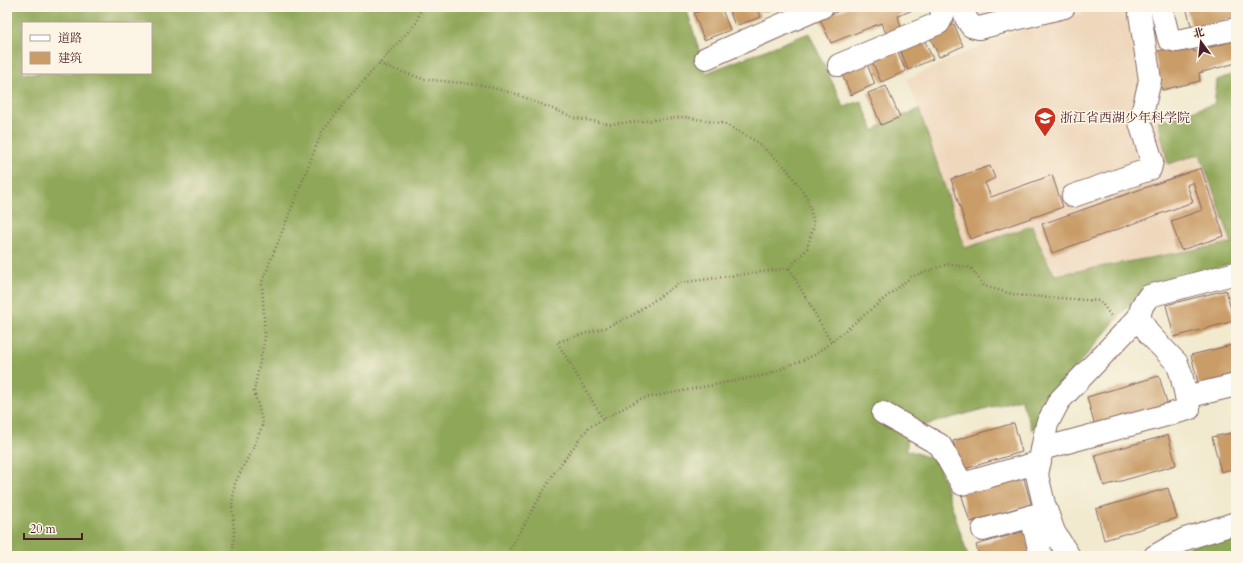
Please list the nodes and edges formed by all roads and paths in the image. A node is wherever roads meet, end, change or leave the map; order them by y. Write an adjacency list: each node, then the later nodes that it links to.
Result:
1 (421, 7): 10 (path)
2 (822, 7): 9 (street)
3 (940, 7): 11 (street)
4 (963, 7): 5 (street)
5 (1064, 7)
6 (1139, 7): 12 (street)
7 (1161, 7): 8 (street)
8 (1236, 29)
9 (706, 58)
10 (379, 64): 13 (path); 26 (path)
11 (839, 65)
12 (1073, 196)
13 (789, 268): 17 (path); 21 (path)
14 (1236, 273): 15 (street)
15 (1139, 317): 16 (street); 19 (street)
16 (1123, 334): 17 (path); 22 (street)
17 (831, 342): 21 (path)
18 (1236, 385): 19 (street)
19 (1186, 397): 22 (street)
20 (883, 413): 22 (street)
21 (603, 419): 27 (path)
22 (1041, 456): 23 (street)
23 (1038, 514): 25 (street); 28 (street); 29 (street)
24 (1236, 523): 30 (street)
25 (983, 530)
26 (232, 556)
27 (506, 556)
28 (1041, 556)
29 (1069, 556)
30 (1156, 556)

